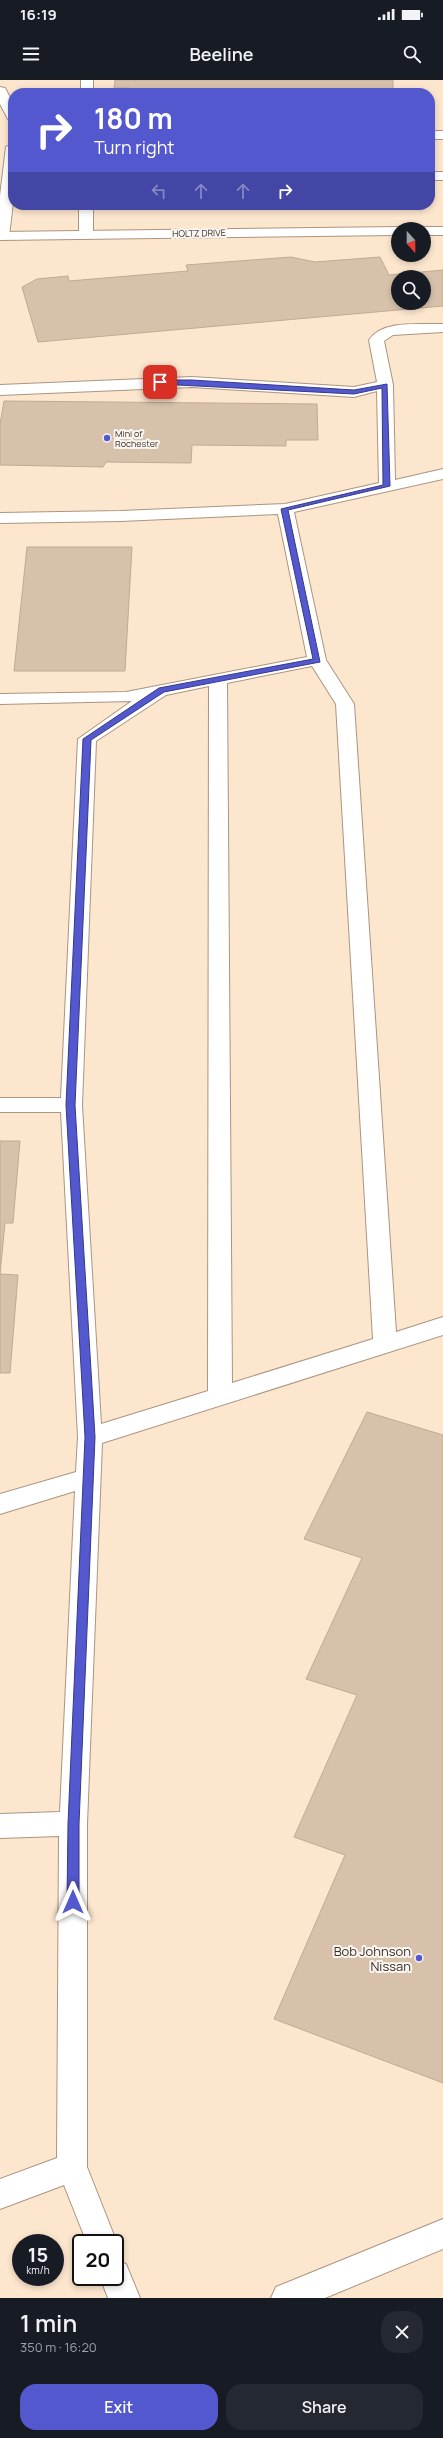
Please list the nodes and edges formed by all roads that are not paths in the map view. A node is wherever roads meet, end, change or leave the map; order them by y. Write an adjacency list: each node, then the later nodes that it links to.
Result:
1 (0, 91): 2 (street)
2 (8, 108)
3 (8, 184): 9 (street)
4 (86, 210): 8 (street)
5 (391, 231): 8 (street, HOLTZ DRIVE)
6 (431, 231): 7 (street)
7 (443, 231)
8 (86, 235): 9 (street, HOLTZ DRIVE)
9 (1, 236)
10 (443, 328): 11 (street)
11 (385, 385): 12 (street); 14 (street)
12 (0, 390)
13 (443, 474): 14 (street)
14 (387, 486): 15 (street)
15 (284, 509): 16 (street); 17 (street)
16 (0, 518)
17 (317, 660): 18 (street); 24 (street)
18 (218, 679): 19 (street); 25 (street)
19 (161, 690): 20 (street); 22 (street)
20 (0, 699)
21 (0, 1105): 22 (street)
22 (71, 1105): 26 (street)
23 (443, 1326): 24 (street)
24 (385, 1344): 25 (street)
25 (220, 1397): 26 (street)
26 (90, 1437): 27 (street)
27 (88, 1478): 28 (street); 29 (street)
28 (0, 1504)
29 (73, 1824): 30 (street); 31 (street)
30 (0, 1826)
31 (72, 2167): 32 (street); 33 (street)
32 (0, 2194)
33 (98, 2234)
34 (443, 2234): 37 (street)
35 (119, 2286): 36 (street)
36 (124, 2298)
37 (287, 2298)

